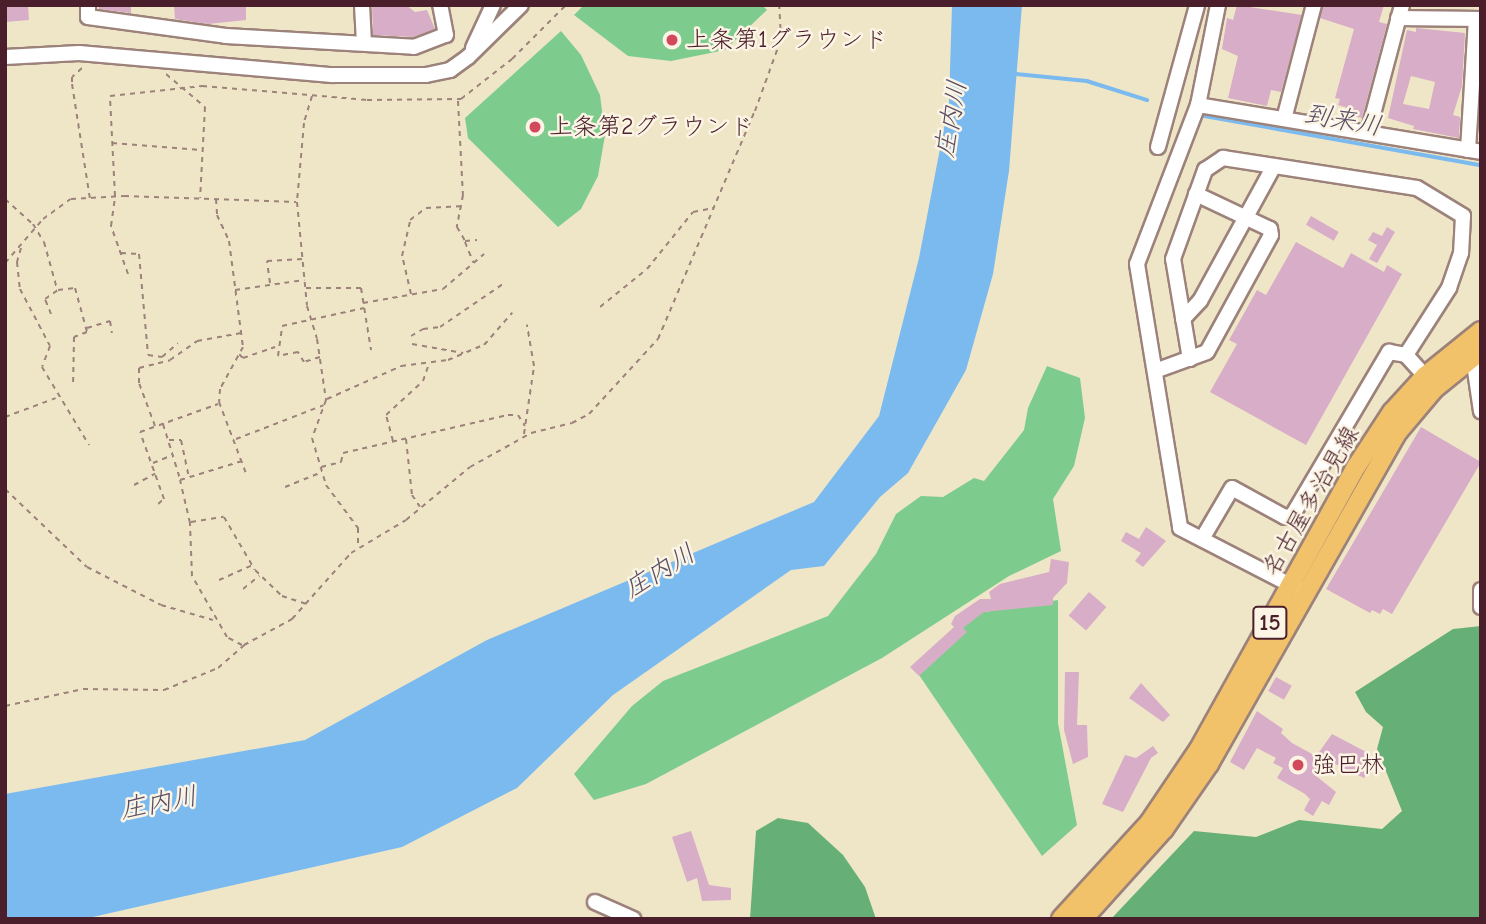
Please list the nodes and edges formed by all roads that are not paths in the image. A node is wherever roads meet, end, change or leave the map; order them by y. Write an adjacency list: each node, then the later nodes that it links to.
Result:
1 (88, 5): 11 (street)
2 (362, 5): 11 (street)
3 (440, 5): 11 (street)
4 (494, 5): 13 (street)
5 (521, 5): 13 (street)
6 (1197, 5): 17 (street)
7 (1218, 5): 14 (street)
8 (1314, 5): 15 (street)
9 (1400, 12): 10 (street); 16 (street)
10 (1479, 19): 18 (street)
11 (364, 42)
12 (5, 57): 13 (street)
13 (468, 57)
14 (1198, 105): 15 (street); 27 (street)
15 (1284, 119): 16 (street)
16 (1368, 133): 18 (street)
17 (1158, 147)
18 (1474, 151)
19 (1274, 166): 20 (street); 21 (street); 25 (street)
20 (1196, 194): 21 (street); 22 (street)
21 (1246, 218): 22 (street); 26 (street)
22 (1183, 319): 26 (street)
23 (1481, 331): 28 (main road, 名古屋多治見線 / 15)
24 (1477, 354): 29 (street); 31 (main road, 名古屋多治見線 / 15)
25 (1406, 355): 28 (street); 30 (street)
26 (1190, 359): 27 (street)
27 (1155, 371): 30 (street)
28 (1424, 376): 31 (main road, 名古屋多治見線 / 15)
29 (1481, 411)
30 (1202, 539): 31 (street)
31 (1298, 589): 36 (main road, 名古屋多治見線 / 15); 37 (main road, 名古屋多治見線 / 15)
32 (1481, 590): 33 (street)
33 (1481, 607)
34 (595, 902): 35 (street)
35 (633, 919)
36 (1061, 919)
37 (1083, 919)

